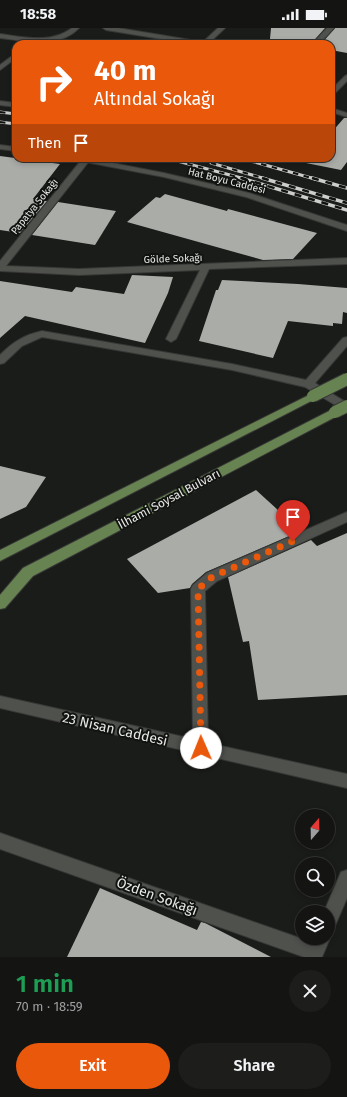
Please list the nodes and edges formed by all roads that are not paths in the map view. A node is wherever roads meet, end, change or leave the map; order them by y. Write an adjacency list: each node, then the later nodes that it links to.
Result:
1 (76, 28): 7 (street)
2 (106, 28): 8 (street)
3 (222, 28): 9 (street)
4 (331, 28): 10 (street)
5 (0, 36): 6 (street)
6 (23, 40)
7 (49, 40)
8 (180, 40)
9 (208, 40)
10 (319, 40)
11 (12, 58): 12 (street)
12 (0, 68)
13 (347, 77): 14 (street)
14 (335, 90)
15 (0, 103): 16 (street)
16 (12, 104)
17 (335, 111): 18 (street)
18 (347, 115)
19 (0, 147): 20 (street)
20 (12, 148)
21 (84, 162): 25 (street, Papatya Sokağı)
22 (96, 162): 23 (street, Hat Boyu Caddesi)
23 (347, 228)
24 (347, 260): 26 (street, Gölde Sokağı)
25 (0, 267): 26 (street, Gölde Sokağı)
26 (206, 267): 27 (street)
27 (171, 339)
28 (347, 340): 31 (street)
29 (0, 361): 31 (street)
30 (347, 379): 34 (main road, bridge)
31 (308, 384): 32 (street)
32 (347, 407): 35 (main road, İlhami Soysal Bulvarı, bridge)
33 (347, 517): 37 (street)
34 (0, 556)
35 (0, 604)
36 (0, 702): 37 (street, 23 Nisan Caddesi)
37 (201, 748): 38 (street, 23 Nisan Caddesi)
38 (347, 781)
39 (0, 840): 42 (street, Özden Sokağı)
40 (347, 878): 41 (street)
41 (335, 906)
42 (316, 949)

